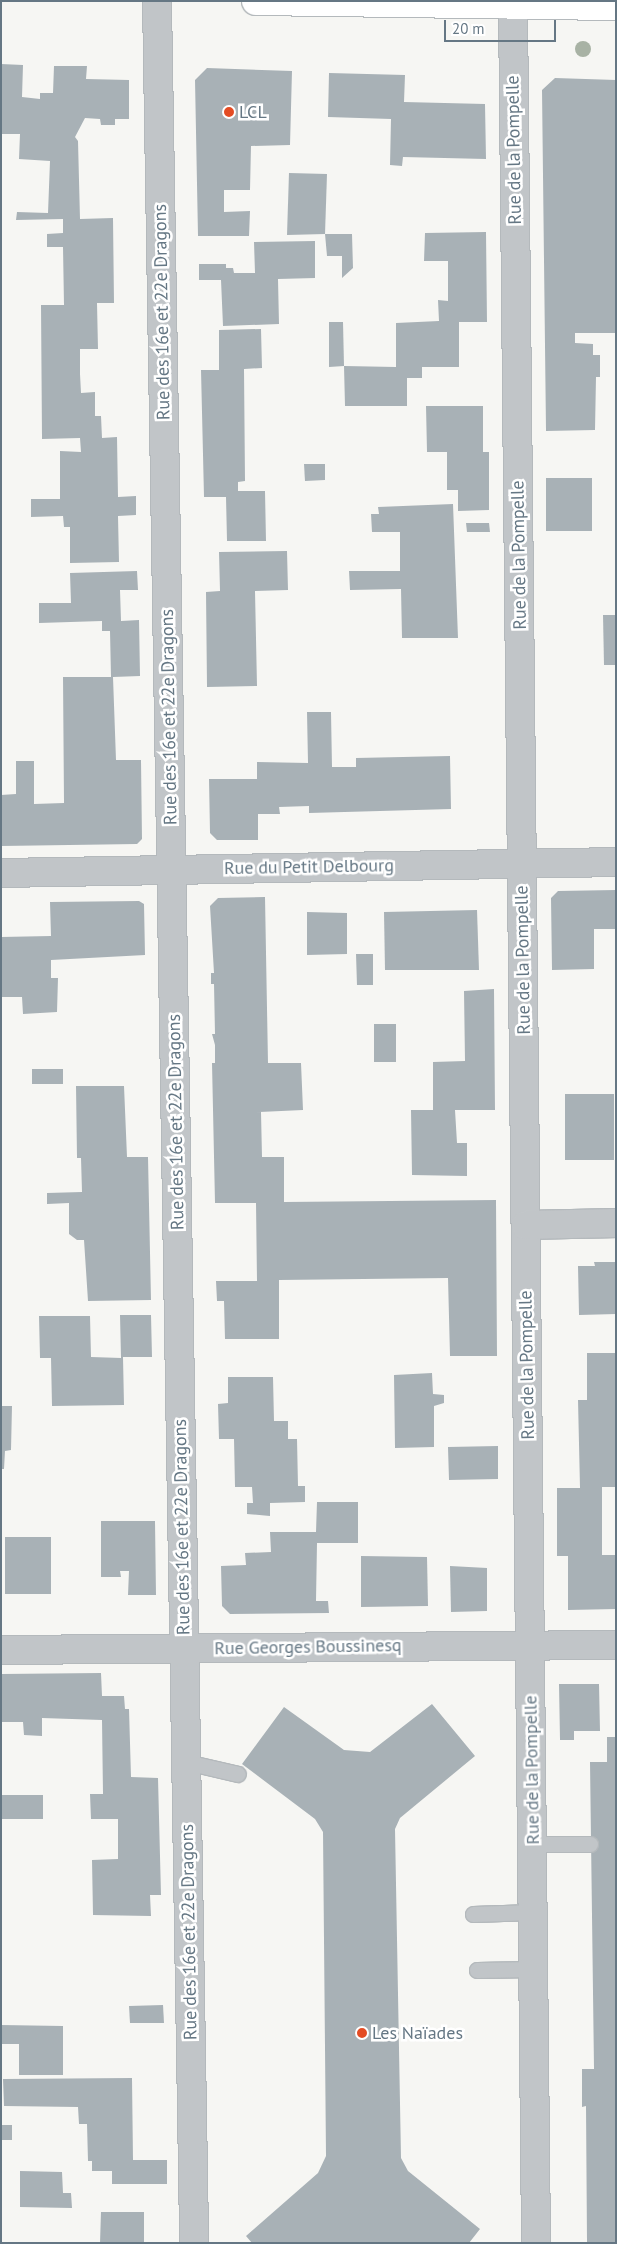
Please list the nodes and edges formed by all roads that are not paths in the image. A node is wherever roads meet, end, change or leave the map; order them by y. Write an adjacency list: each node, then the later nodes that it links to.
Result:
1 (158, 1): 7 (street, Rue des 16e et 22e Dragons)
2 (256, 1): 4 (main road)
3 (616, 6): 4 (main road)
4 (513, 7): 6 (street, Rue de la Pompelle)
5 (616, 862): 6 (street, Rue du Petit Delbourg)
6 (522, 864): 7 (street, Rue du Petit Delbourg); 10 (street, Rue de la Pompelle)
7 (171, 870): 8 (street, Rue du Petit Delbourg); 13 (street, Rue des 16e et 22e Dragons)
8 (1, 873)
9 (616, 1222): 10 (street)
10 (526, 1225): 12 (street, Rue de la Pompelle)
11 (616, 1644): 12 (street, Rue Georges Boussinesq)
12 (530, 1645): 13 (street, Rue Georges Boussinesq); 17 (street, Rue de la Pompelle)
13 (184, 1649): 14 (street, Rue Georges Boussinesq); 15 (street, Rue des 16e et 22e Dragons)
14 (1, 1650)
15 (186, 1762): 16 (lane); 23 (street, Rue des 16e et 22e Dragons)
16 (238, 1774)
17 (532, 1844): 18 (lane); 19 (street, Rue de la Pompelle)
18 (590, 1844)
19 (533, 1912): 20 (lane); 21 (street, Rue de la Pompelle)
20 (473, 1914)
21 (534, 1969): 22 (lane); 24 (street, Rue de la Pompelle)
22 (476, 1970)
23 (194, 2243)
24 (536, 2243)

